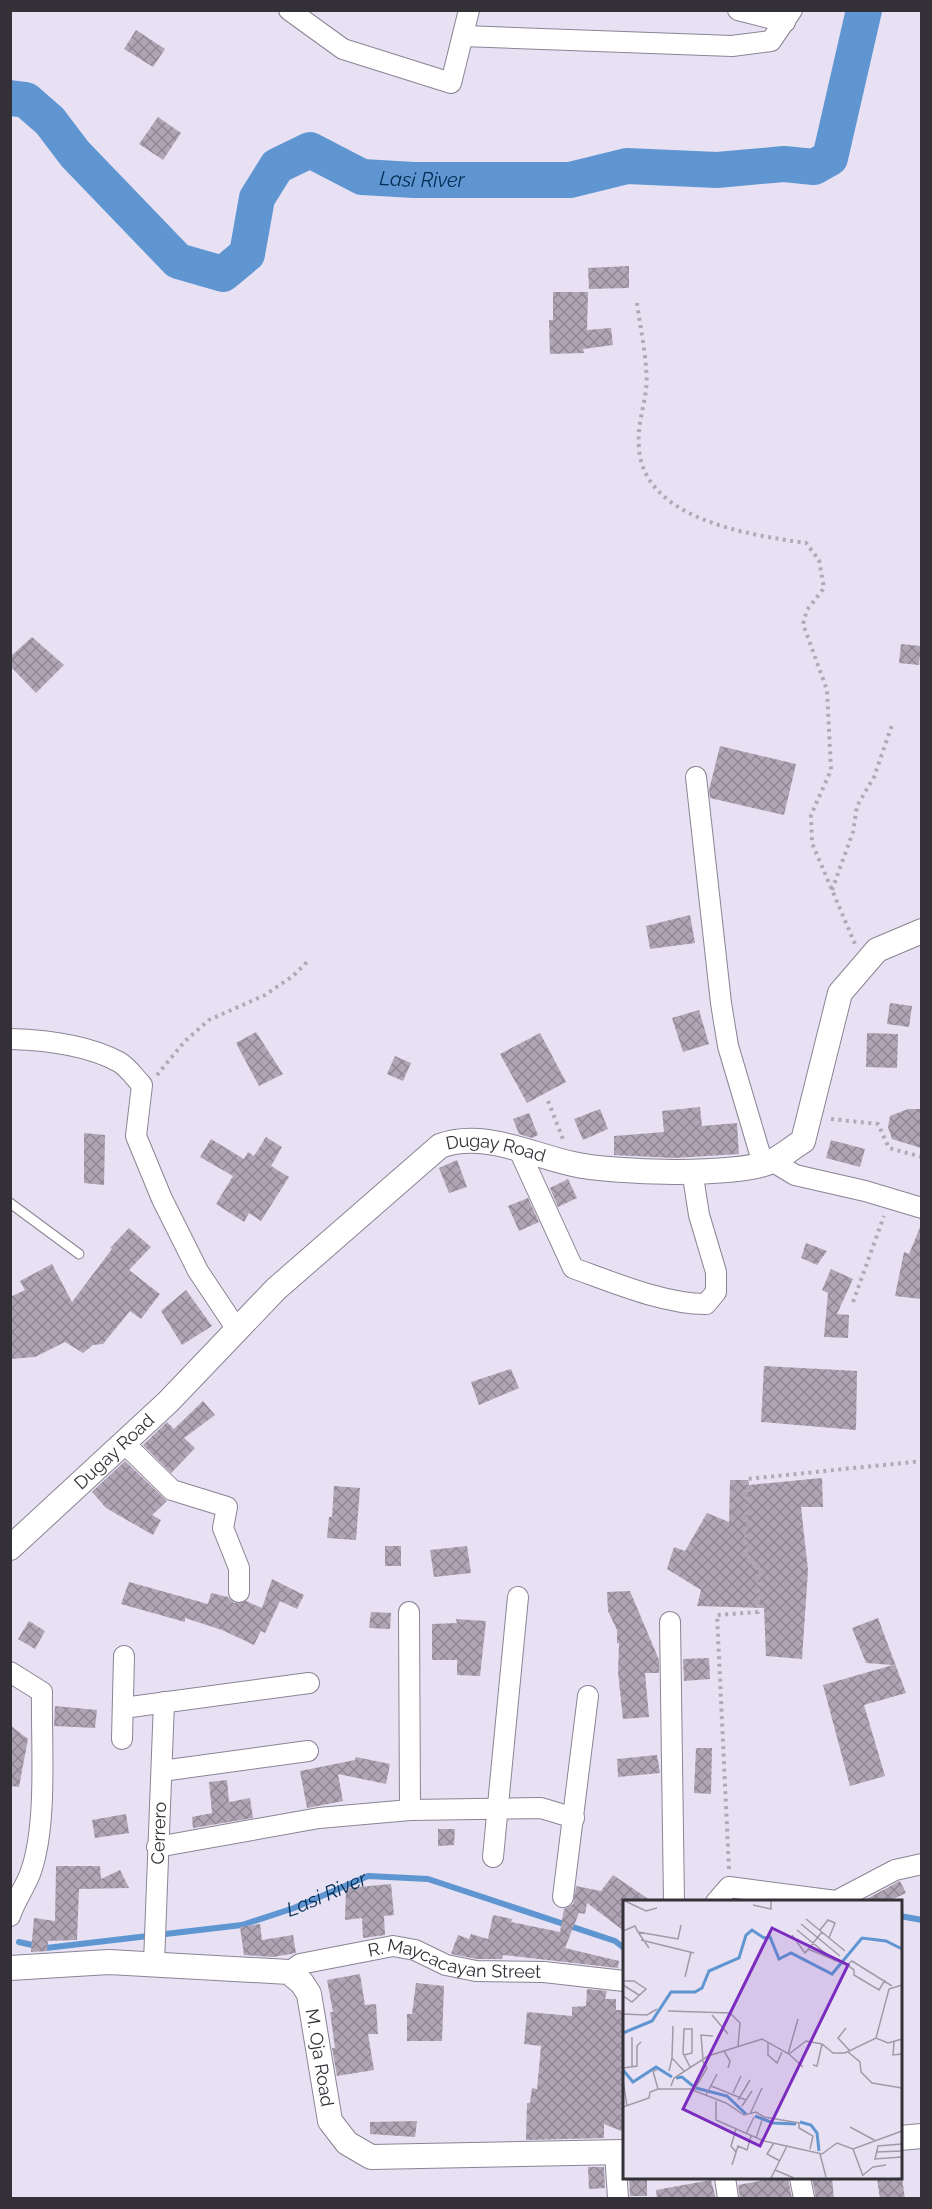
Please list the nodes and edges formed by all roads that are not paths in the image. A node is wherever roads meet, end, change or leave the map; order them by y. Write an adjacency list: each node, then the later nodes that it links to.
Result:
1 (289, 10): 5 (street)
2 (469, 10): 5 (street)
3 (738, 10): 4 (street)
4 (789, 16): 5 (street)
5 (463, 36)
6 (696, 777): 10 (street)
7 (921, 931): 10 (street, Dugay Road)
8 (10, 1039): 15 (street)
9 (519, 1150): 11 (street, Dugay Road); 11 (street); 15 (street, Dugay Road)
10 (768, 1162): 11 (street, Dugay Road); 13 (street)
11 (692, 1170)
12 (10, 1203): 14 (lane)
13 (921, 1208)
14 (79, 1254)
15 (236, 1328): 16 (street, Dugay Road)
16 (124, 1443): 17 (street, Dugay Road); 18 (street)
17 (10, 1548)
18 (239, 1592)
19 (518, 1597): 31 (street)
20 (409, 1612): 32 (street)
21 (670, 1622): 39 (street)
22 (124, 1656): 27 (street)
23 (10, 1672): 42 (street)
24 (309, 1683): 26 (street)
25 (588, 1696): 33 (street)
26 (164, 1702): 27 (street); 30 (street, Cerrero)
27 (123, 1708): 28 (street)
28 (122, 1739)
29 (308, 1750): 30 (street)
30 (162, 1771): 34 (street, Cerrero)
31 (498, 1809): 32 (street); 33 (street); 35 (street)
32 (410, 1810): 34 (street)
33 (574, 1818): 38 (street)
34 (157, 1847): 43 (street, Cerrero)
35 (493, 1857)
36 (921, 1864): 41 (street)
37 (723, 1894): 40 (street)
38 (563, 1897)
39 (674, 1900)
40 (820, 1900)
41 (838, 1900)
42 (10, 1917)
43 (154, 1963): 44 (street); 45 (street)
44 (10, 1968)
45 (289, 1972): 46 (street, R. Maycacayan Street); 49 (street, M. Oja Road)
46 (623, 1981)
47 (921, 2136): 48 (street)
48 (902, 2138)
49 (620, 2152): 52 (street)
50 (725, 2179): 53 (street)
51 (800, 2179): 54 (street)
52 (618, 2199)
53 (728, 2199)
54 (804, 2199)

